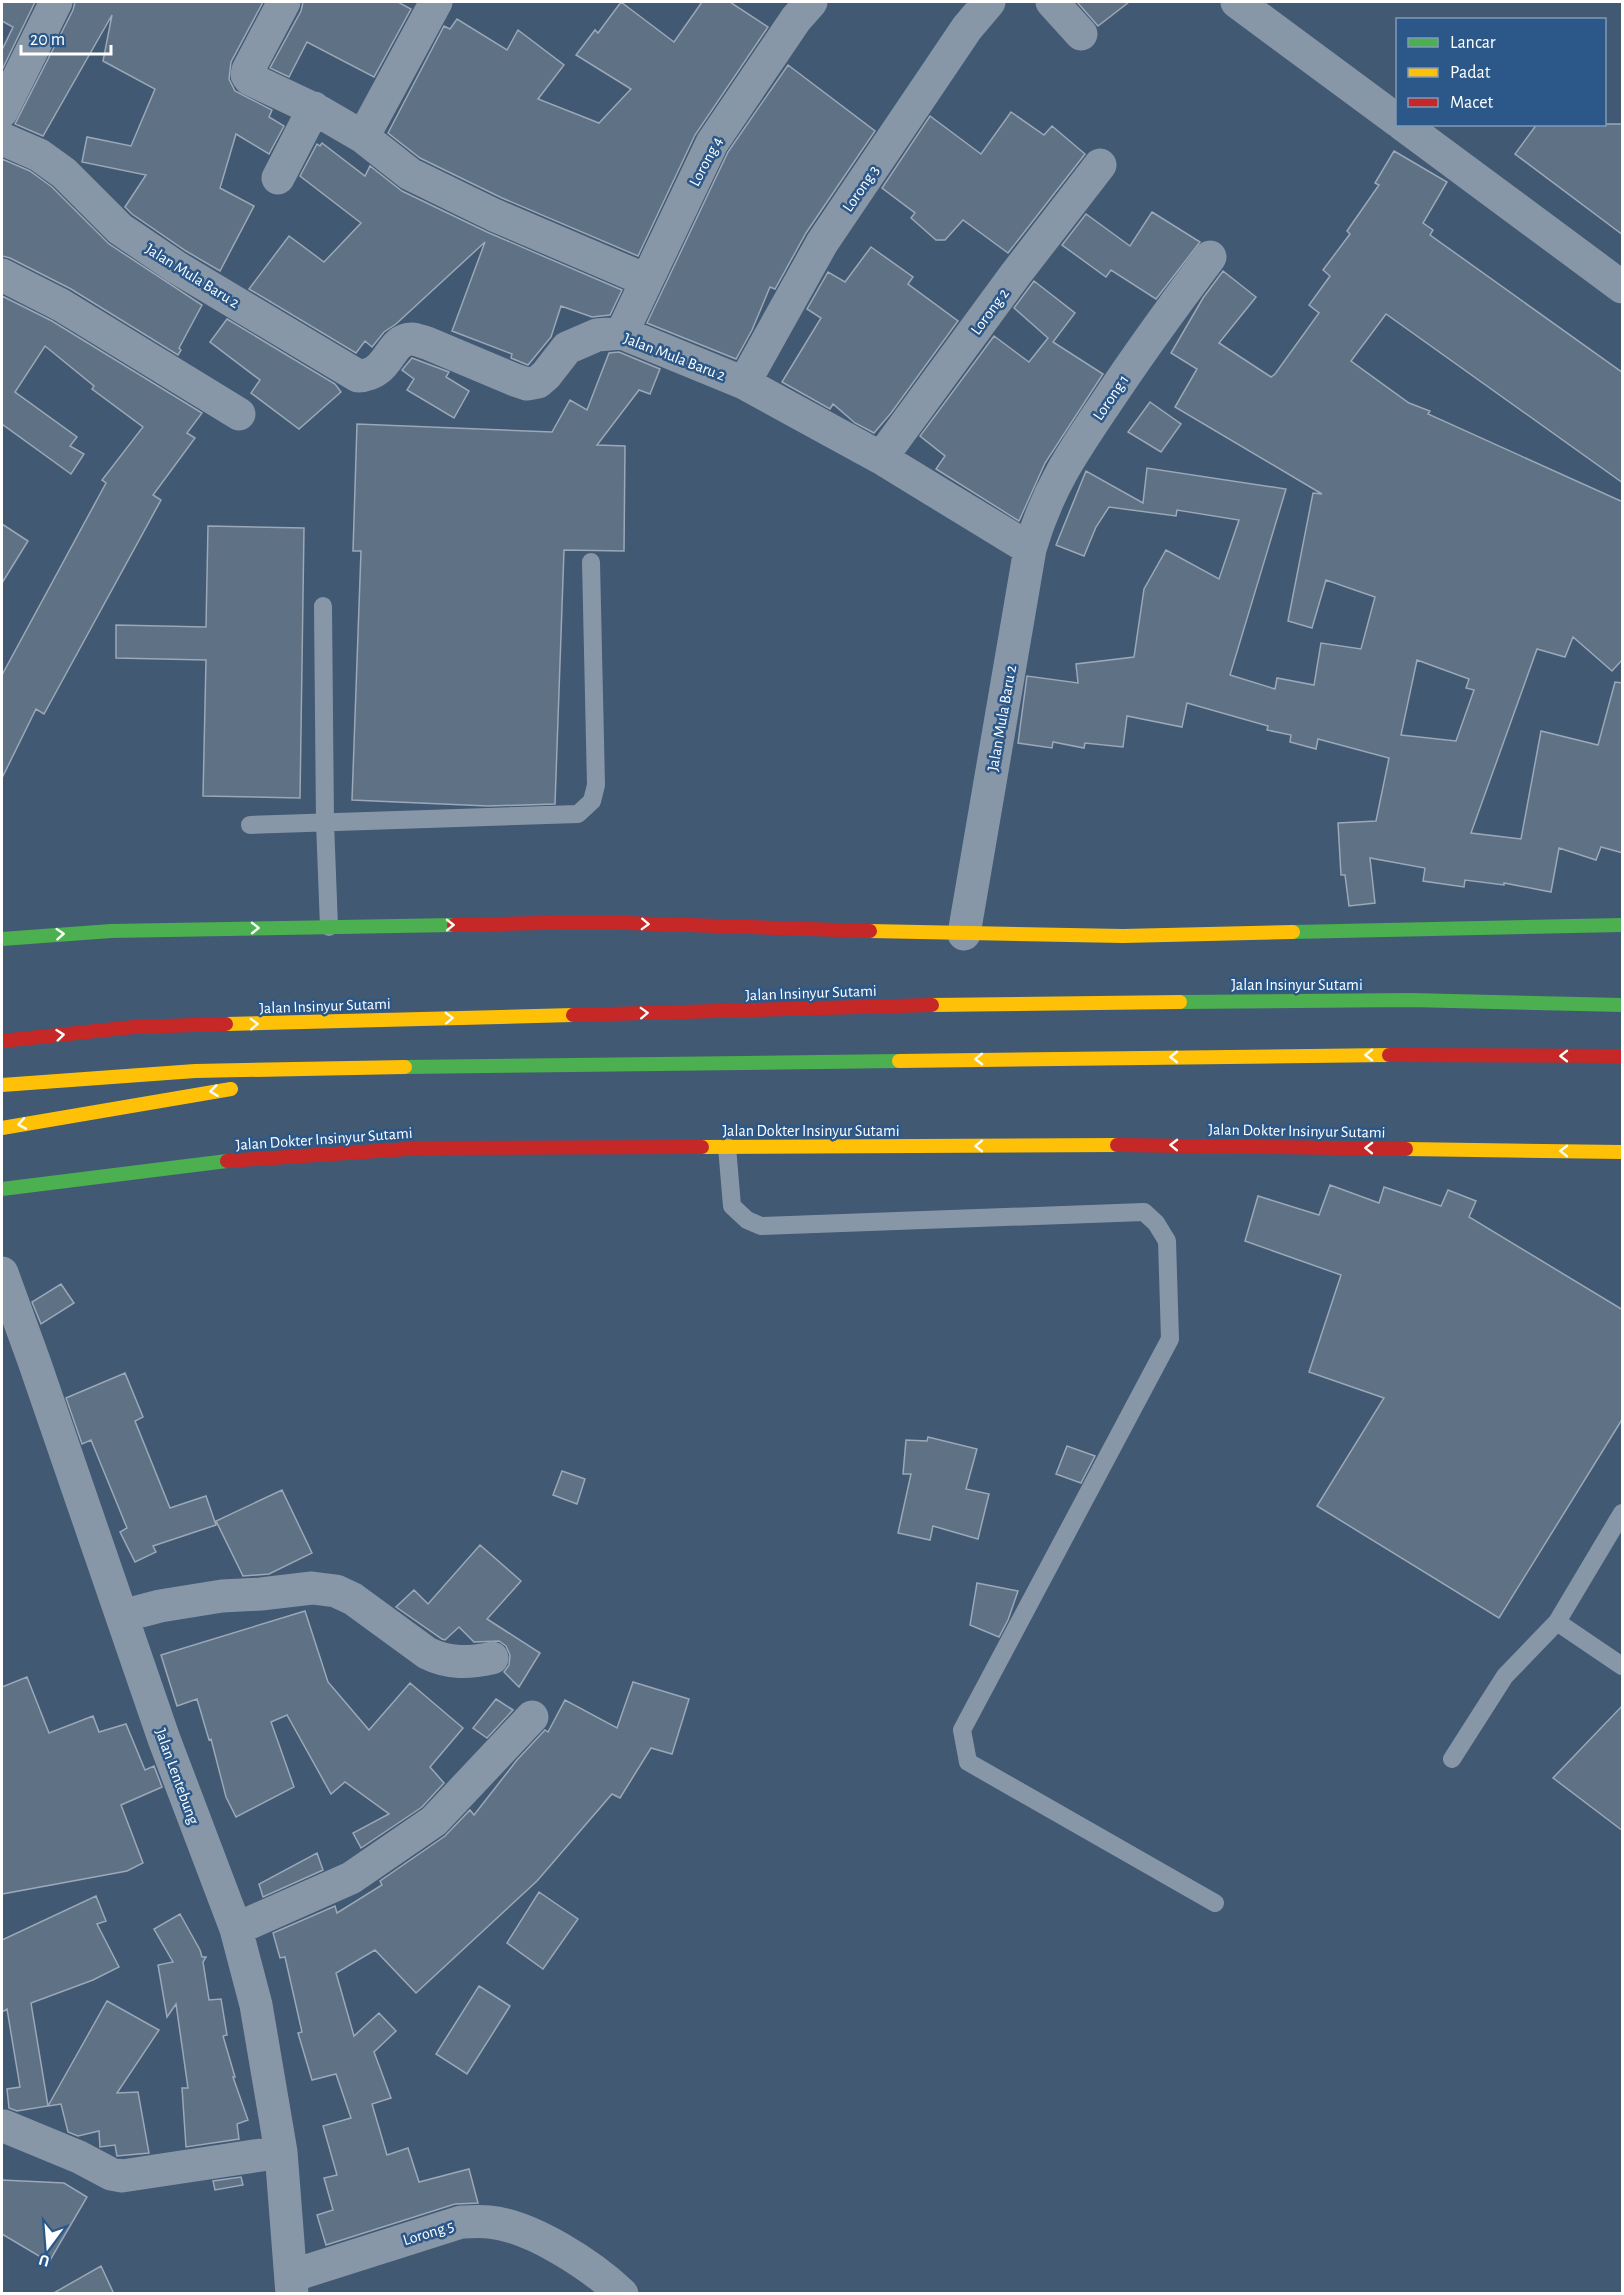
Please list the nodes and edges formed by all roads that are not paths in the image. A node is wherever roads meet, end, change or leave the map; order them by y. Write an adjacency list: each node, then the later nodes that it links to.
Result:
1 (56, 2): 10 (street)
2 (284, 2): 9 (street)
3 (436, 2): 13 (street)
4 (811, 2): 19 (street, Lorong 4)
5 (989, 2): 22 (street, Lorong 3)
6 (1052, 2): 8 (street)
7 (1237, 2): 11 (street)
8 (1081, 34)
9 (314, 108): 13 (street); 16 (street)
10 (2, 111)
11 (1396, 120)
12 (1405, 126): 20 (street)
13 (363, 137): 19 (street)
14 (2, 139): 21 (street, Jalan Mula Baru 2)
15 (1100, 165): 24 (street, Lorong 2)
16 (278, 178)
17 (1210, 257): 25 (street, Lorong 1)
18 (2, 275): 23 (street)
19 (646, 280): 21 (street, Lorong 4)
20 (1623, 287)
21 (622, 333): 22 (street, Jalan Mula Baru 2)
22 (744, 383): 24 (street, Jalan Mula Baru 2)
23 (238, 414)
24 (881, 458): 25 (street, Jalan Mula Baru 2)
25 (1030, 549): 32 (street, Jalan Mula Baru 2)
26 (591, 562): 28 (lane)
27 (323, 606): 28 (lane)
28 (324, 822): 29 (lane); 31 (lane)
29 (250, 825)
30 (1623, 926): 32 (main road)
31 (329, 927): 32 (main road, one-way to 32); 33 (main road, one-way to 31)
32 (963, 934)
33 (2, 939)
34 (1623, 1005): 35 (main road, Jalan Insinyur Sutami, one-way to 34)
35 (2, 1041)
36 (1623, 1056): 37 (main road, one-way to 37)
37 (439, 1066): 38 (main road); 39 (main road)
38 (287, 1083)
39 (2, 1085)
40 (241, 1088): 41 (main road, one-way to 41)
41 (2, 1128)
42 (727, 1147): 43 (main road, Jalan Dokter Insinyur Sutami, one-way to 42); 44 (main road, Jalan Dokter Insinyur Sutami); 53 (lane)
43 (1623, 1152)
44 (2, 1189)
45 (2, 1273): 47 (street, Jalan Lentebung)
46 (1623, 1513): 48 (lane)
47 (122, 1616): 49 (street); 54 (street, Jalan Lentebung)
48 (1557, 1622): 50 (lane); 52 (lane)
49 (492, 1658)
50 (1623, 1666)
51 (532, 1717): 54 (street)
52 (1452, 1759)
53 (1215, 1903)
54 (236, 1929): 56 (street, Jalan Lentebung)
55 (4, 2126): 56 (street)
56 (281, 2152): 57 (street, Jalan Lentebung)
57 (292, 2285): 58 (street, Lorong 5)
58 (622, 2294)

